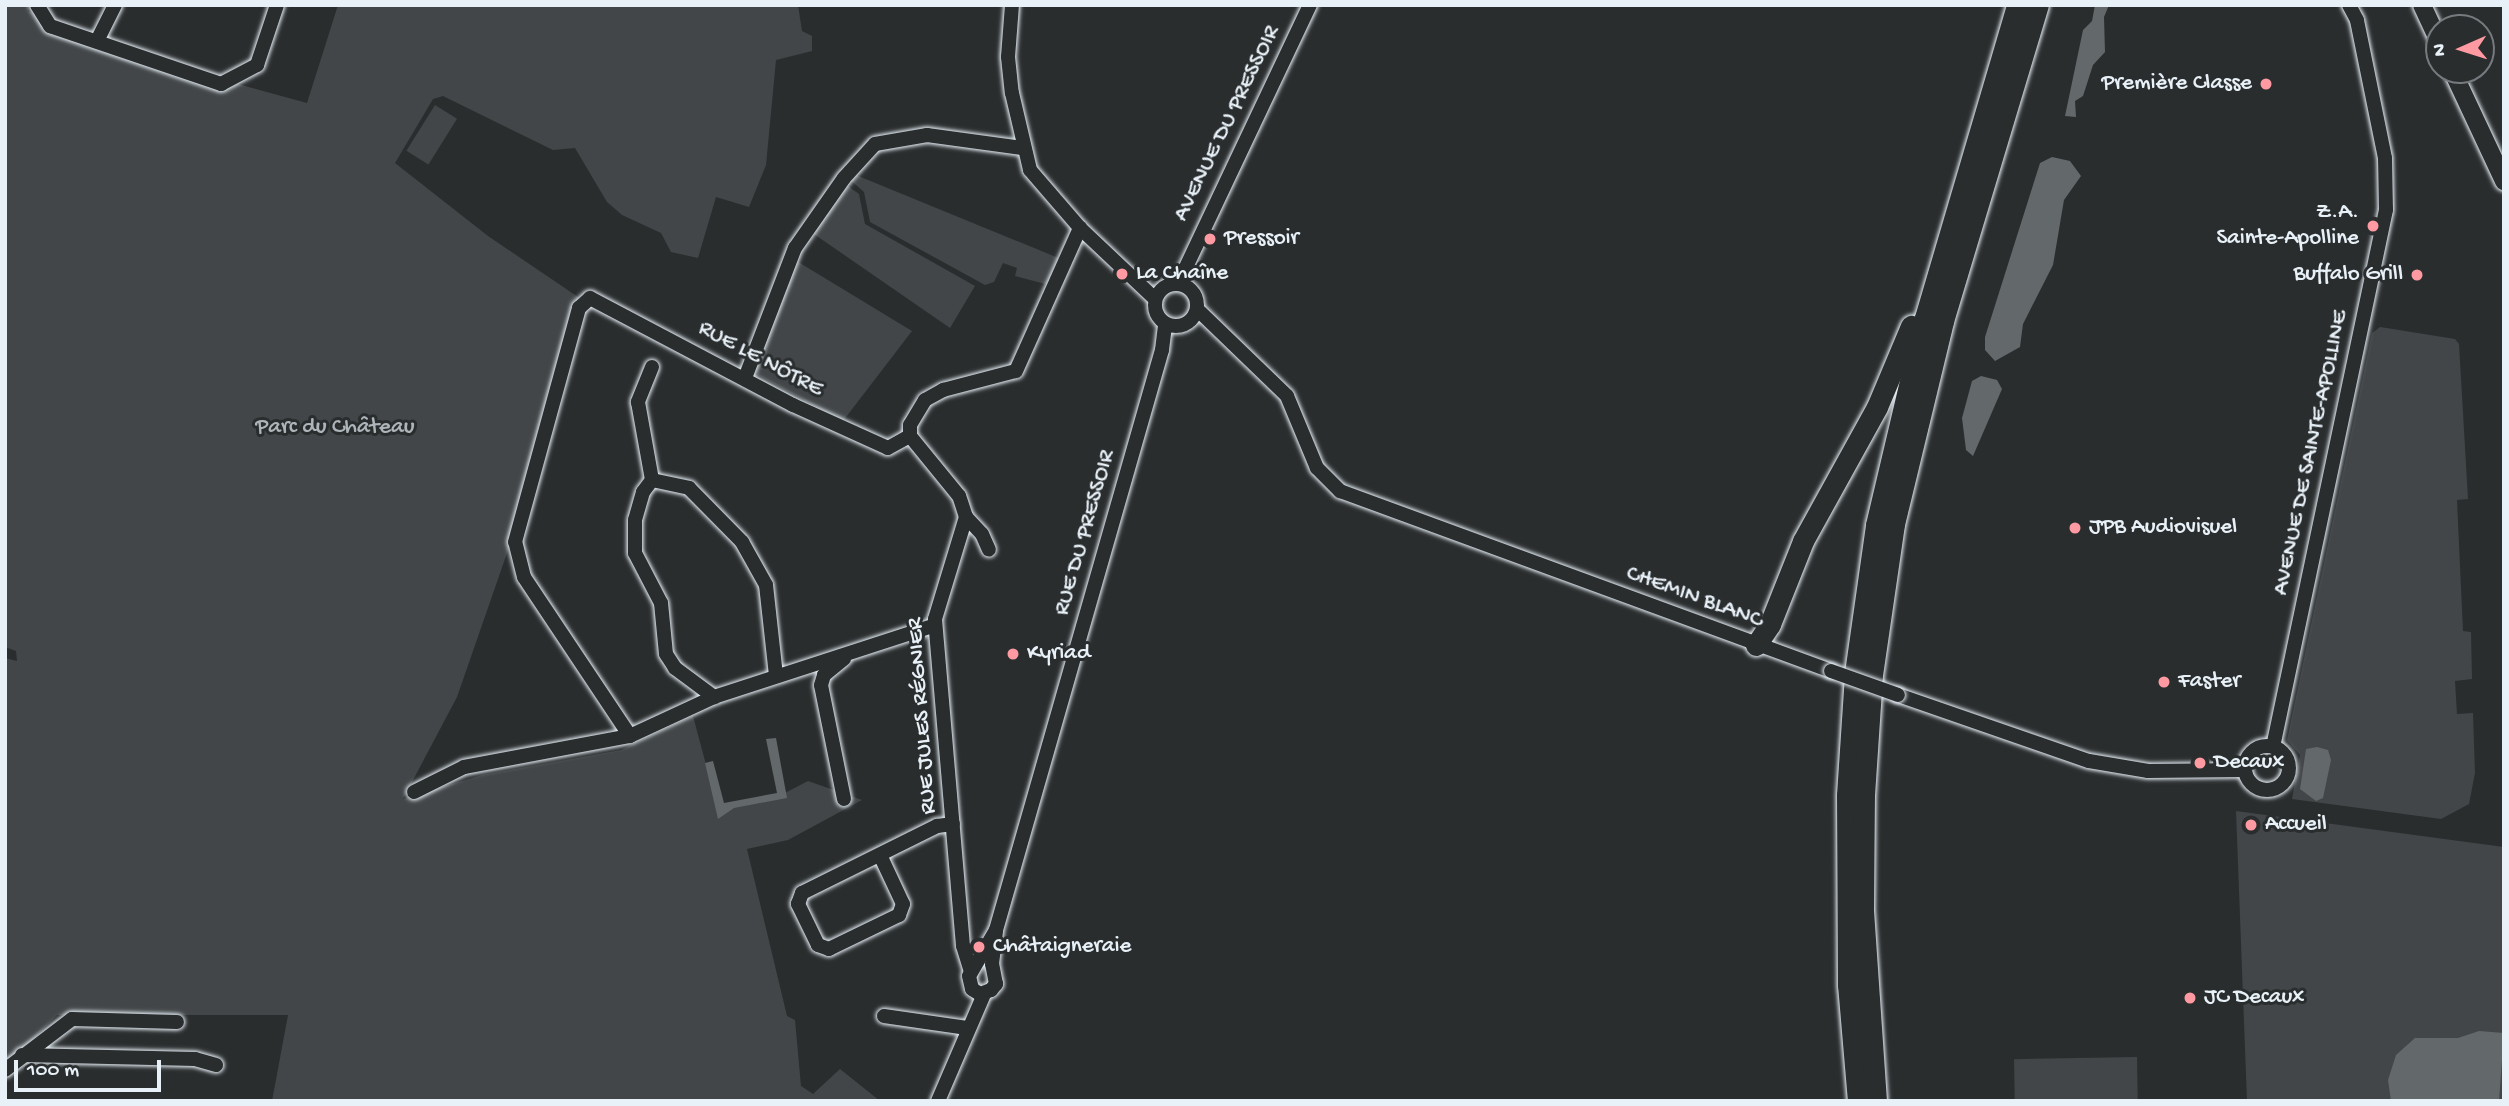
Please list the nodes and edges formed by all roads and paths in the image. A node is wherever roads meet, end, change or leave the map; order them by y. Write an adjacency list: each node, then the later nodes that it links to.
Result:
1 (37, 5): 9 (street)
2 (115, 5): 9 (street)
3 (277, 5): 9 (street)
4 (1012, 5): 12 (street)
5 (1310, 5): 17 (street, AVENUE DU PRESSOIR)
6 (2017, 5): 16 (highway)
7 (2038, 5): 50 (highway)
8 (2350, 5): 32 (street, AVENUE DE SAINTE-APOLLINE)
9 (97, 41)
10 (2459, 84): 14 (main road)
11 (2467, 84): 13 (main road)
12 (1022, 148): 15 (street); 21 (street)
13 (2504, 164)
14 (2504, 181)
15 (1080, 228): 18 (street); 22 (street)
16 (1943, 257): 27 (highway); 49 (highway)
17 (1184, 287): 18 (street); 19 (street, AVENUE DU PRESSOIR)
18 (1158, 294): 19 (street)
19 (1183, 320): 27 (street, CHEMIN BLANC); 38 (street, RUE DU PRESSOIR)
20 (652, 367): 23 (street)
21 (745, 378): 22 (street, RUE LE NÔTRE); 31 (street, RUE LE NÔTRE)
22 (909, 436): 24 (street)
23 (652, 480): 29 (street); 30 (street)
24 (966, 517): 25 (street); 26 (street, RUE JULES RÉGNIER)
25 (989, 550)
26 (936, 625): 28 (street); 36 (street, RUE JULES RÉGNIER)
27 (1756, 645): 33 (street, CHEMIN BLANC, bridge)
28 (855, 652): 29 (street); 35 (street)
29 (776, 675): 30 (street)
30 (714, 696): 31 (street)
31 (631, 736): 34 (street)
32 (2273, 747): 33 (street); 33 (street)
33 (2245, 770)
34 (414, 792)
35 (844, 799)
36 (953, 824): 37 (street); 39 (street, RUE JULES RÉGNIER)
37 (880, 855): 37 (street)
38 (996, 930): 39 (street, RUE DU PRESSOIR); 40 (street, RUE DU PRESSOIR)
39 (974, 970): 40 (street); 41 (street, RUE JULES RÉGNIER)
40 (993, 971): 41 (street, RUE DU PRESSOIR)
41 (978, 992): 44 (street)
42 (884, 1016): 44 (street)
43 (177, 1022): 45 (street)
44 (967, 1027): 48 (street)
45 (22, 1055): 46 (street); 47 (street)
46 (216, 1065)
47 (5, 1070)
48 (938, 1101)
49 (1858, 1101)
50 (1877, 1101)

